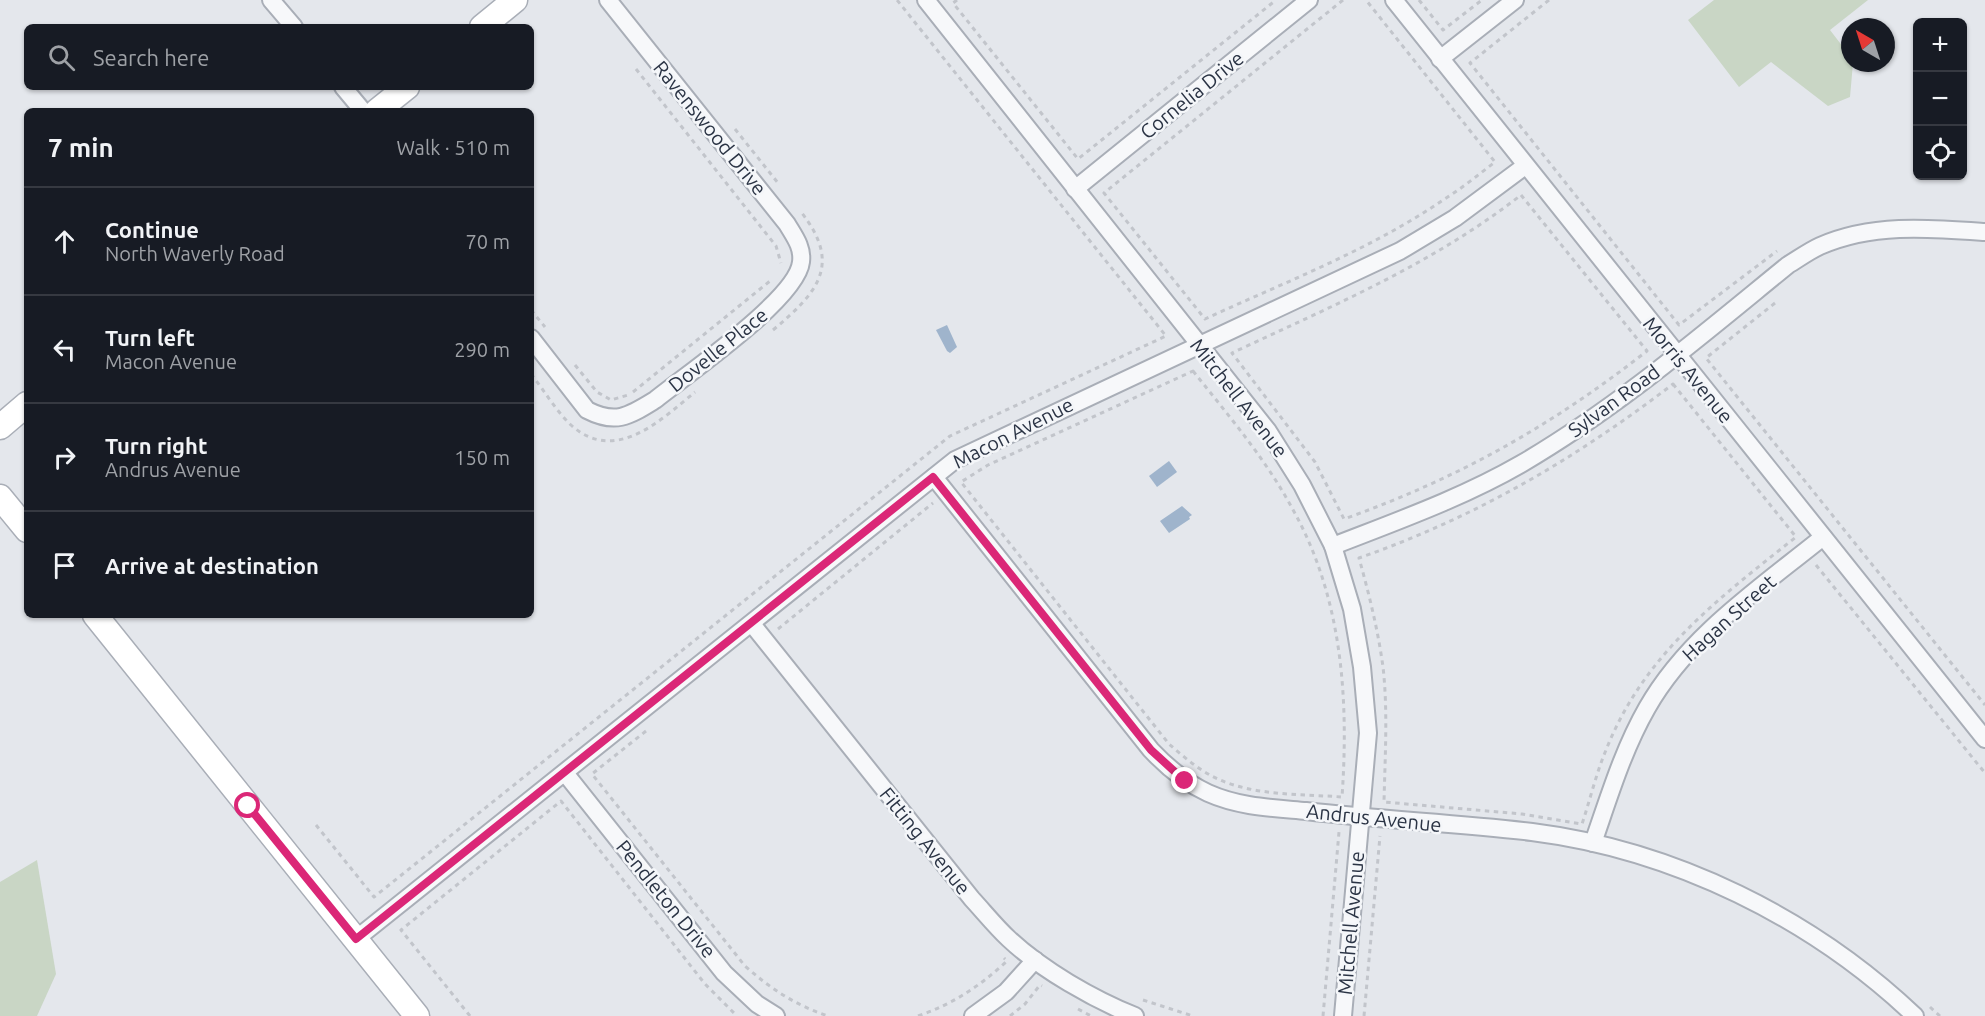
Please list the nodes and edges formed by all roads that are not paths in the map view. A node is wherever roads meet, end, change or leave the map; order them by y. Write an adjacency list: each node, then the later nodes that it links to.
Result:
1 (272, 0): 8 (street)
2 (515, 0): 9 (main road)
3 (608, 0): 18 (street, Ravenswood Drive)
4 (926, 0): 16 (street, Mitchell Avenue)
5 (1309, 0): 16 (street, Cornelia Drive)
6 (1394, 0): 10 (street, Morris Avenue)
7 (1515, 0): 10 (street)
8 (292, 24)
9 (486, 24)
10 (1440, 59): 15 (street, Morris Avenue)
11 (346, 90): 13 (street)
12 (403, 90): 14 (main road)
13 (360, 108)
14 (381, 108)
15 (1525, 166): 20 (street, Macon Avenue); 21 (street, Morris Avenue)
16 (1075, 189): 20 (street, Mitchell Avenue)
17 (1985, 232): 21 (street, Sylvan Road)
18 (801, 262): 19 (street, Dovelle Place)
19 (534, 342)
20 (1198, 345): 24 (street, Macon Avenue); 28 (street, Mitchell Avenue)
21 (1676, 355): 27 (street, Morris Avenue); 28 (street, Sylvan Road)
22 (24, 407): 23 (main road)
23 (0, 427)
24 (933, 477): 30 (street, Macon Avenue); 33 (street, Andrus Avenue)
25 (0, 497): 26 (main road)
26 (24, 526)
27 (1823, 537): 31 (street, Morris Avenue); 34 (street, Hagan Street)
28 (1334, 546): 33 (street, Mitchell Avenue)
29 (97, 618): 35 (main road)
30 (752, 624): 32 (street, Macon Avenue); 36 (street, Fitting Avenue)
31 (1985, 739)
32 (565, 773): 35 (street, Macon Avenue); 38 (street, Pendleton Drive)
33 (1361, 818): 34 (street, Andrus Avenue); 41 (street, Mitchell Avenue)
34 (1593, 843): 42 (street, Andrus Avenue)
35 (356, 939): 37 (main road)
36 (1035, 960): 39 (street); 40 (street, Fitting Avenue)
37 (417, 1016)
38 (776, 1016)
39 (973, 1016)
40 (1135, 1016)
41 (1343, 1016)
42 (1915, 1016)

